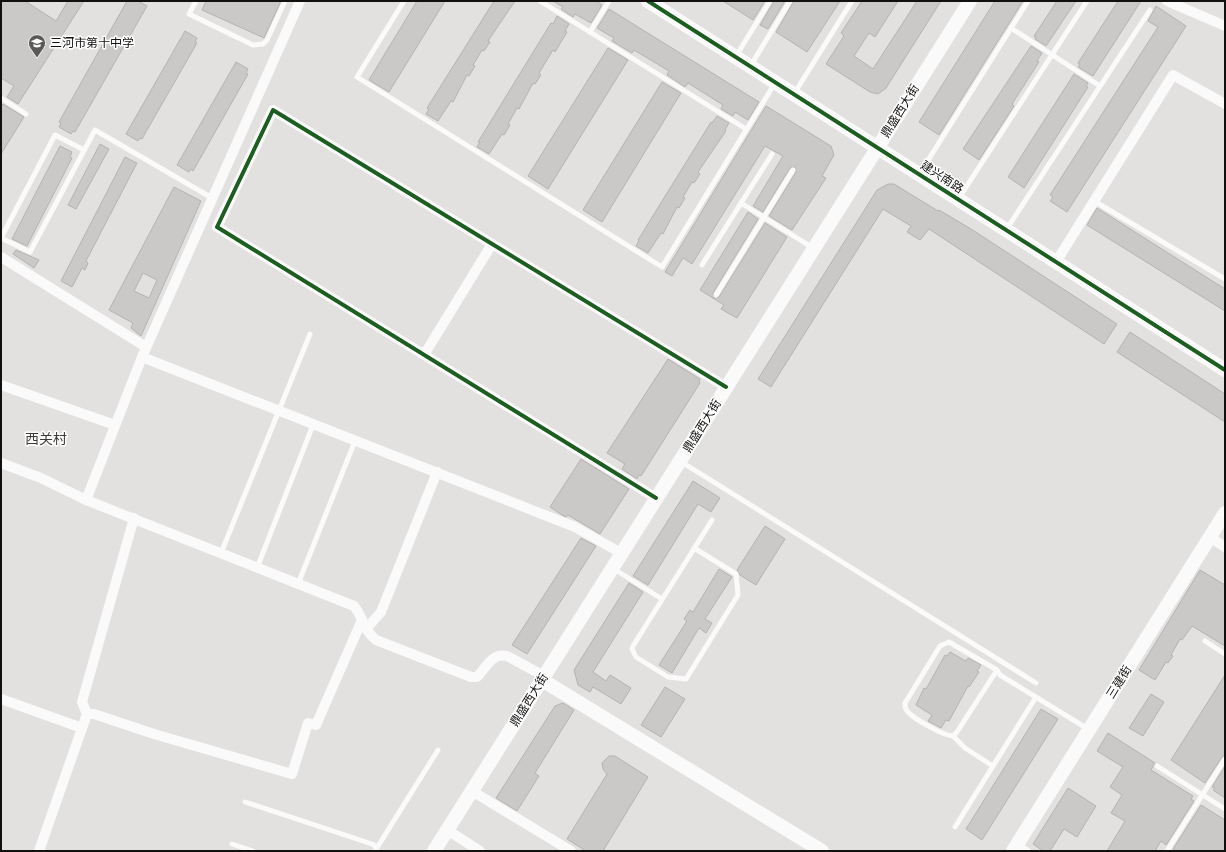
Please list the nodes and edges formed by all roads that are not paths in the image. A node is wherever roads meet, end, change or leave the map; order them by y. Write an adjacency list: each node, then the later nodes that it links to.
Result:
1 (196, 1): 2 (lane)
2 (285, 1)
3 (300, 1): 34 (street)
4 (404, 1): 28 (lane)
5 (540, 1): 18 (lane)
6 (609, 1): 18 (lane)
7 (648, 1): 20 (street, 建兴南路)
8 (770, 1): 20 (lane)
9 (790, 1): 21 (lane)
10 (852, 1): 24 (lane)
11 (970, 1): 29 (street, 鼎盛西大街)
12 (1028, 1): 17 (lane)
13 (1087, 1): 19 (lane)
14 (1167, 1): 16 (street)
15 (1150, 10): 23 (lane)
16 (1225, 26)
17 (1011, 28): 19 (lane); 33 (lane)
18 (590, 32): 28 (lane)
19 (1052, 55): 23 (lane); 35 (lane)
20 (736, 57): 21 (street, 建兴南路)
21 (750, 66): 22 (street, 建兴南路)
22 (775, 82): 24 (street, 建兴南路); 28 (lane)
23 (1100, 86): 39 (lane)
24 (794, 94): 29 (street, 建兴南路)
25 (1, 98): 27 (lane)
26 (1225, 104): 36 (street)
27 (26, 114)
28 (746, 129)
29 (877, 148): 33 (street, 建兴南路); 42 (street, 鼎盛西大街)
30 (84, 150): 34 (lane); 40 (lane); 40 (lane)
31 (772, 154): 37 (lane)
32 (793, 170): 38 (lane)
33 (919, 174): 35 (street, 建兴南路)
34 (212, 198): 49 (street)
35 (958, 199): 39 (street, 建兴南路)
36 (1094, 201): 44 (street); 46 (lane)
37 (741, 203): 38 (lane); 45 (lane)
38 (764, 217): 42 (lane); 47 (lane)
39 (1006, 230): 44 (street, 建兴南路)
40 (1, 238)
41 (492, 244): 50 (street); 50 (street); 53 (street)
42 (814, 248): 53 (street, 鼎盛西大街)
43 (1, 257): 49 (street)
44 (1056, 262): 51 (street, 建兴南路)
45 (702, 265)
46 (1225, 279)
47 (716, 295)
48 (310, 334): 54 (lane)
49 (144, 352): 54 (street); 56 (street)
50 (424, 355): 61 (street)
51 (1225, 370)
52 (1, 385): 56 (street)
53 (726, 387): 58 (street, 鼎盛西大街)
54 (280, 412): 55 (street); 69 (lane)
55 (313, 424): 57 (street); 71 (lane)
56 (115, 425): 62 (street)
57 (355, 441): 60 (street); 73 (lane)
58 (680, 461): 61 (street, 鼎盛西大街); 80 (lane)
59 (1, 463): 62 (street)
60 (436, 472): 70 (street); 75 (street)
61 (656, 498): 70 (street, 鼎盛西大街)
62 (86, 500): 64 (street)
63 (1225, 513): 66 (street, 三建街)
64 (134, 518): 69 (street); 83 (street)
65 (712, 520): 68 (lane)
66 (1210, 537): 67 (street); 85 (street, 三建街)
67 (1225, 547)
68 (694, 548): 74 (lane); 74 (lane)
69 (221, 553): 71 (street)
70 (622, 553): 72 (street, 鼎盛西大街)
71 (258, 568): 73 (street)
72 (612, 568): 74 (lane); 79 (street, 鼎盛西大街)
73 (298, 584): 75 (street)
74 (662, 599)
75 (364, 625): 79 (street); 83 (street)
76 (1205, 641): 77 (lane)
77 (1225, 654)
78 (997, 670): 81 (lane); 86 (lane); 86 (lane)
79 (543, 678): 91 (street, 鼎盛西大街); 105 (street)
80 (1036, 683)
81 (1036, 697): 85 (lane); 89 (lane)
82 (1, 699): 84 (street)
83 (87, 714): 84 (street)
84 (82, 728): 100 (street)
85 (1089, 730): 99 (street, 三建街)
86 (953, 736): 89 (lane)
87 (438, 750): 98 (lane)
88 (1225, 759): 92 (lane)
89 (992, 766): 95 (lane)
90 (1157, 766): 92 (lane)
91 (472, 791): 96 (street, 鼎盛西大街); 104 (street)
92 (1202, 795): 94 (lane); 106 (lane)
93 (245, 802): 98 (lane)
94 (1225, 809)
95 (955, 827)
96 (447, 830): 102 (street, 鼎盛西大街); 103 (street)
97 (232, 844): 101 (lane)
98 (376, 849)
99 (1020, 849)
100 (39, 851)
101 (253, 851)
102 (434, 851)
103 (480, 851)
104 (572, 851)
105 (822, 851)
106 (1167, 851)

